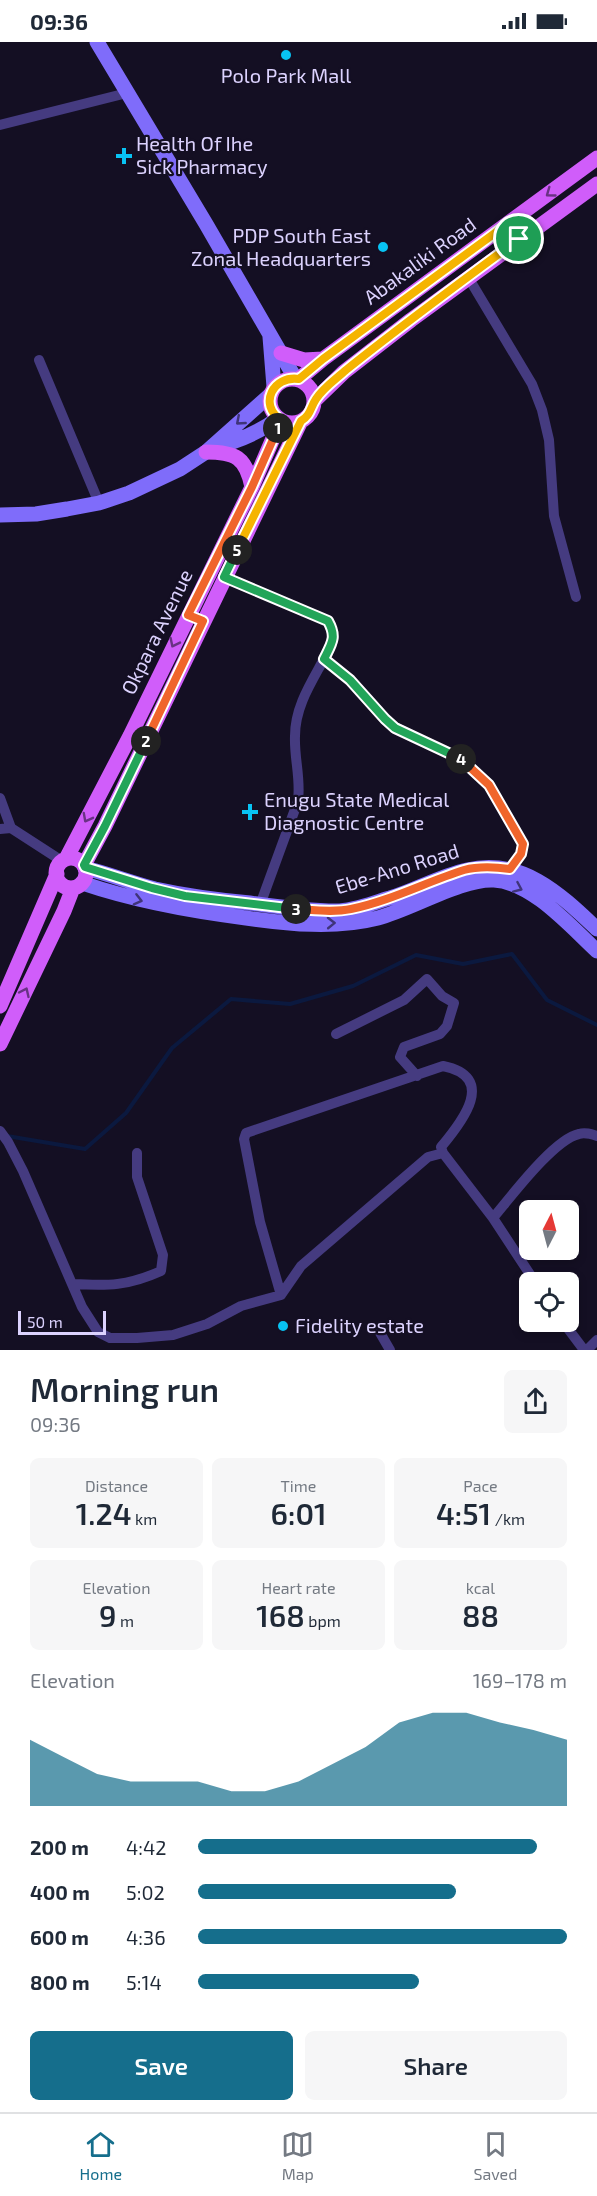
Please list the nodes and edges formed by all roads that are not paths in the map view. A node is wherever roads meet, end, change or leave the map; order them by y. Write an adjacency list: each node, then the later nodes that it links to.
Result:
1 (97, 42): 2 (main road)
2 (128, 93): 3 (street); 9 (main road)
3 (0, 125)
4 (597, 158): 6 (main road, Abakaliki Road, one-way to 6)
5 (597, 184): 7 (main road, Abakaliki Road)
6 (510, 222): 7 (main road); 11 (main road, Abakaliki Road)
7 (519, 239): 8 (main road, Abakaliki Road)
8 (468, 277): 15 (main road, Abakaliki Road); 23 (street)
9 (270, 334): 10 (main road); 14 (main road)
10 (281, 353): 11 (main road); 13 (main road)
11 (323, 359): 13 (main road, Abakaliki Road)
12 (39, 360): 20 (street)
13 (297, 379): 14 (main road); 15 (main road)
14 (272, 391): 16 (main road); 18 (main road, one-way to 18)
15 (314, 401): 17 (main road)
16 (280, 419): 17 (main road); 18 (main road); 19 (main road, Okpara Avenue)
17 (301, 421): 22 (main road, Okpara Avenue)
18 (209, 450): 19 (main road); 20 (main road)
19 (252, 487): 24 (main road, Okpara Avenue)
20 (99, 503): 21 (main road)
21 (0, 515)
22 (224, 577): 25 (main road, Okpara Avenue); 26 (street)
23 (576, 597)
24 (188, 615): 25 (main road); 29 (main road, Okpara Avenue, one-way to 29)
25 (203, 621): 30 (main road, Okpara Avenue)
26 (324, 659): 31 (street); 33 (street)
27 (0, 798): 28 (street)
28 (5, 829): 29 (street)
29 (61, 865): 30 (main road); 32 (main road); 36 (main road, Okpara Avenue)
30 (85, 866): 32 (main road); 33 (main road, Ebe-Ano Road)
31 (510, 869): 33 (main road, Ebe-Ano Road); 34 (main road, Ebe-Ano Road)
32 (77, 885): 35 (main road, Ebe-Ano Road, one-way to 35); 38 (main road, one-way to 32)
33 (260, 904)
34 (597, 929)
35 (597, 951)
36 (0, 1006)
37 (336, 1034): 39 (street)
38 (0, 1044)
39 (417, 1076): 43 (street); 47 (street)
40 (0, 1131): 46 (street)
41 (597, 1136): 44 (street)
42 (138, 1153): 46 (street)
43 (443, 1153): 44 (street); 47 (street)
44 (493, 1218): 45 (street)
45 (528, 1272)
46 (73, 1284): 47 (street)
47 (281, 1295)
48 (379, 1332): 51 (street)
49 (571, 1332): 52 (street)
50 (597, 1340): 52 (street)
51 (390, 1350)
52 (586, 1350)

